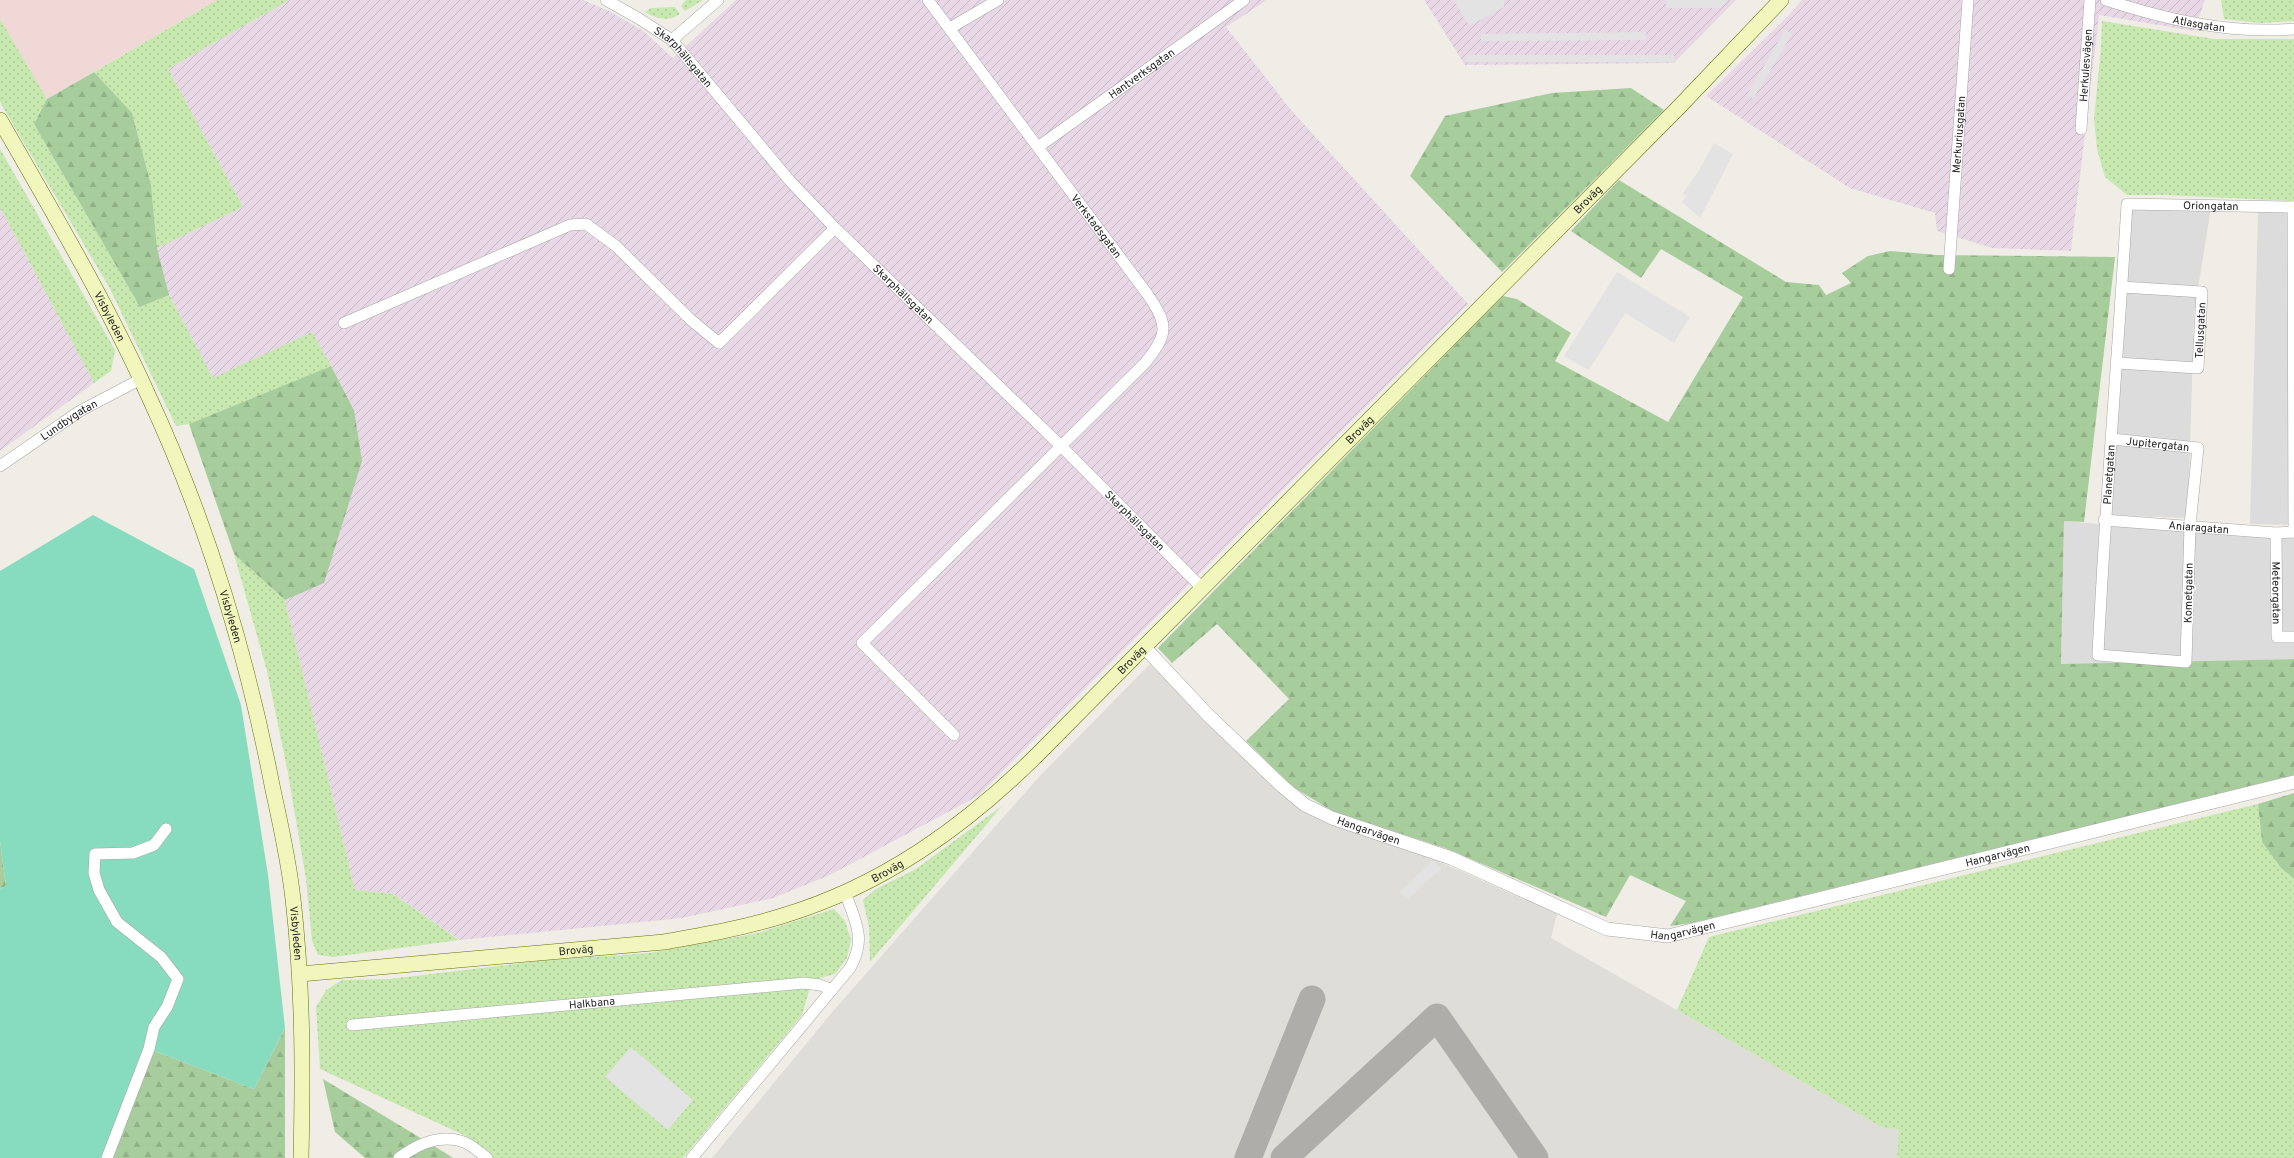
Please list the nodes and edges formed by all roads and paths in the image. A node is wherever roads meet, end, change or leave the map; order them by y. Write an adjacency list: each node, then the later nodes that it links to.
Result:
1 (606, 0): 12 (street, Skarphällsgatan)
2 (718, 0): 12 (street)
3 (928, 0): 10 (street, Verkstadsgatan)
4 (998, 0): 10 (street)
5 (1244, 0): 15 (street, Hantverksgatan)
6 (1781, 0): 31 (main road, Broväg)
7 (1968, 0): 19 (street, Merkuriusgatan)
8 (2090, 0): 14 (street, Herkulesvägen)
9 (2106, 0): 11 (street, Atlasgatan)
10 (950, 28): 15 (street, Verkstadsgatan)
11 (2294, 30)
12 (672, 40): 18 (street, Skarphällsgatan)
13 (0, 120): 23 (main road, Visbyleden)
14 (2081, 130)
15 (1038, 147): 25 (street, Verkstadsgatan)
16 (2127, 204): 17 (street, Oriongatan); 20 (street, Planetgatan)
17 (2294, 207): 29 (street)
18 (835, 228): 21 (street); 25 (street, Skarphällsgatan)
19 (1949, 269)
20 (2122, 287): 22 (street, Planetgatan); 22 (street, Tellusgatan)
21 (344, 323)
22 (2118, 363): 24 (street, Planetgatan)
23 (141, 379): 26 (street, Lundbygatan); 39 (main road, Visbyleden)
24 (2112, 439): 27 (street, Planetgatan); 28 (street, Jupitergatan)
25 (1062, 447): 31 (street, Skarphällsgatan); 35 (street, Verkstadsgatan)
26 (0, 466)
27 (2104, 520): 28 (street, Aniaragatan); 34 (street, Planetgatan)
28 (2190, 525): 30 (street, Aniaragatan); 34 (street, Kometgatan)
29 (2294, 532): 30 (street, Aniaragatan)
30 (2276, 533): 32 (street, Meteorgatan)
31 (1203, 589): 33 (main road, Broväg)
32 (2294, 637)
33 (1145, 648): 36 (street, Hangarvägen); 38 (main road, Broväg)
34 (2186, 662)
35 (954, 735)
36 (2294, 782)
37 (166, 829): 42 (street)
38 (845, 892): 39 (main road, Broväg); 40 (street)
39 (300, 974): 43 (main road, Visbyleden)
40 (830, 989): 41 (street, Halkbana); 46 (street)
41 (352, 1025)
42 (107, 1158)
43 (301, 1158)
44 (400, 1158): 45 (street)
45 (487, 1158)
46 (692, 1158)

